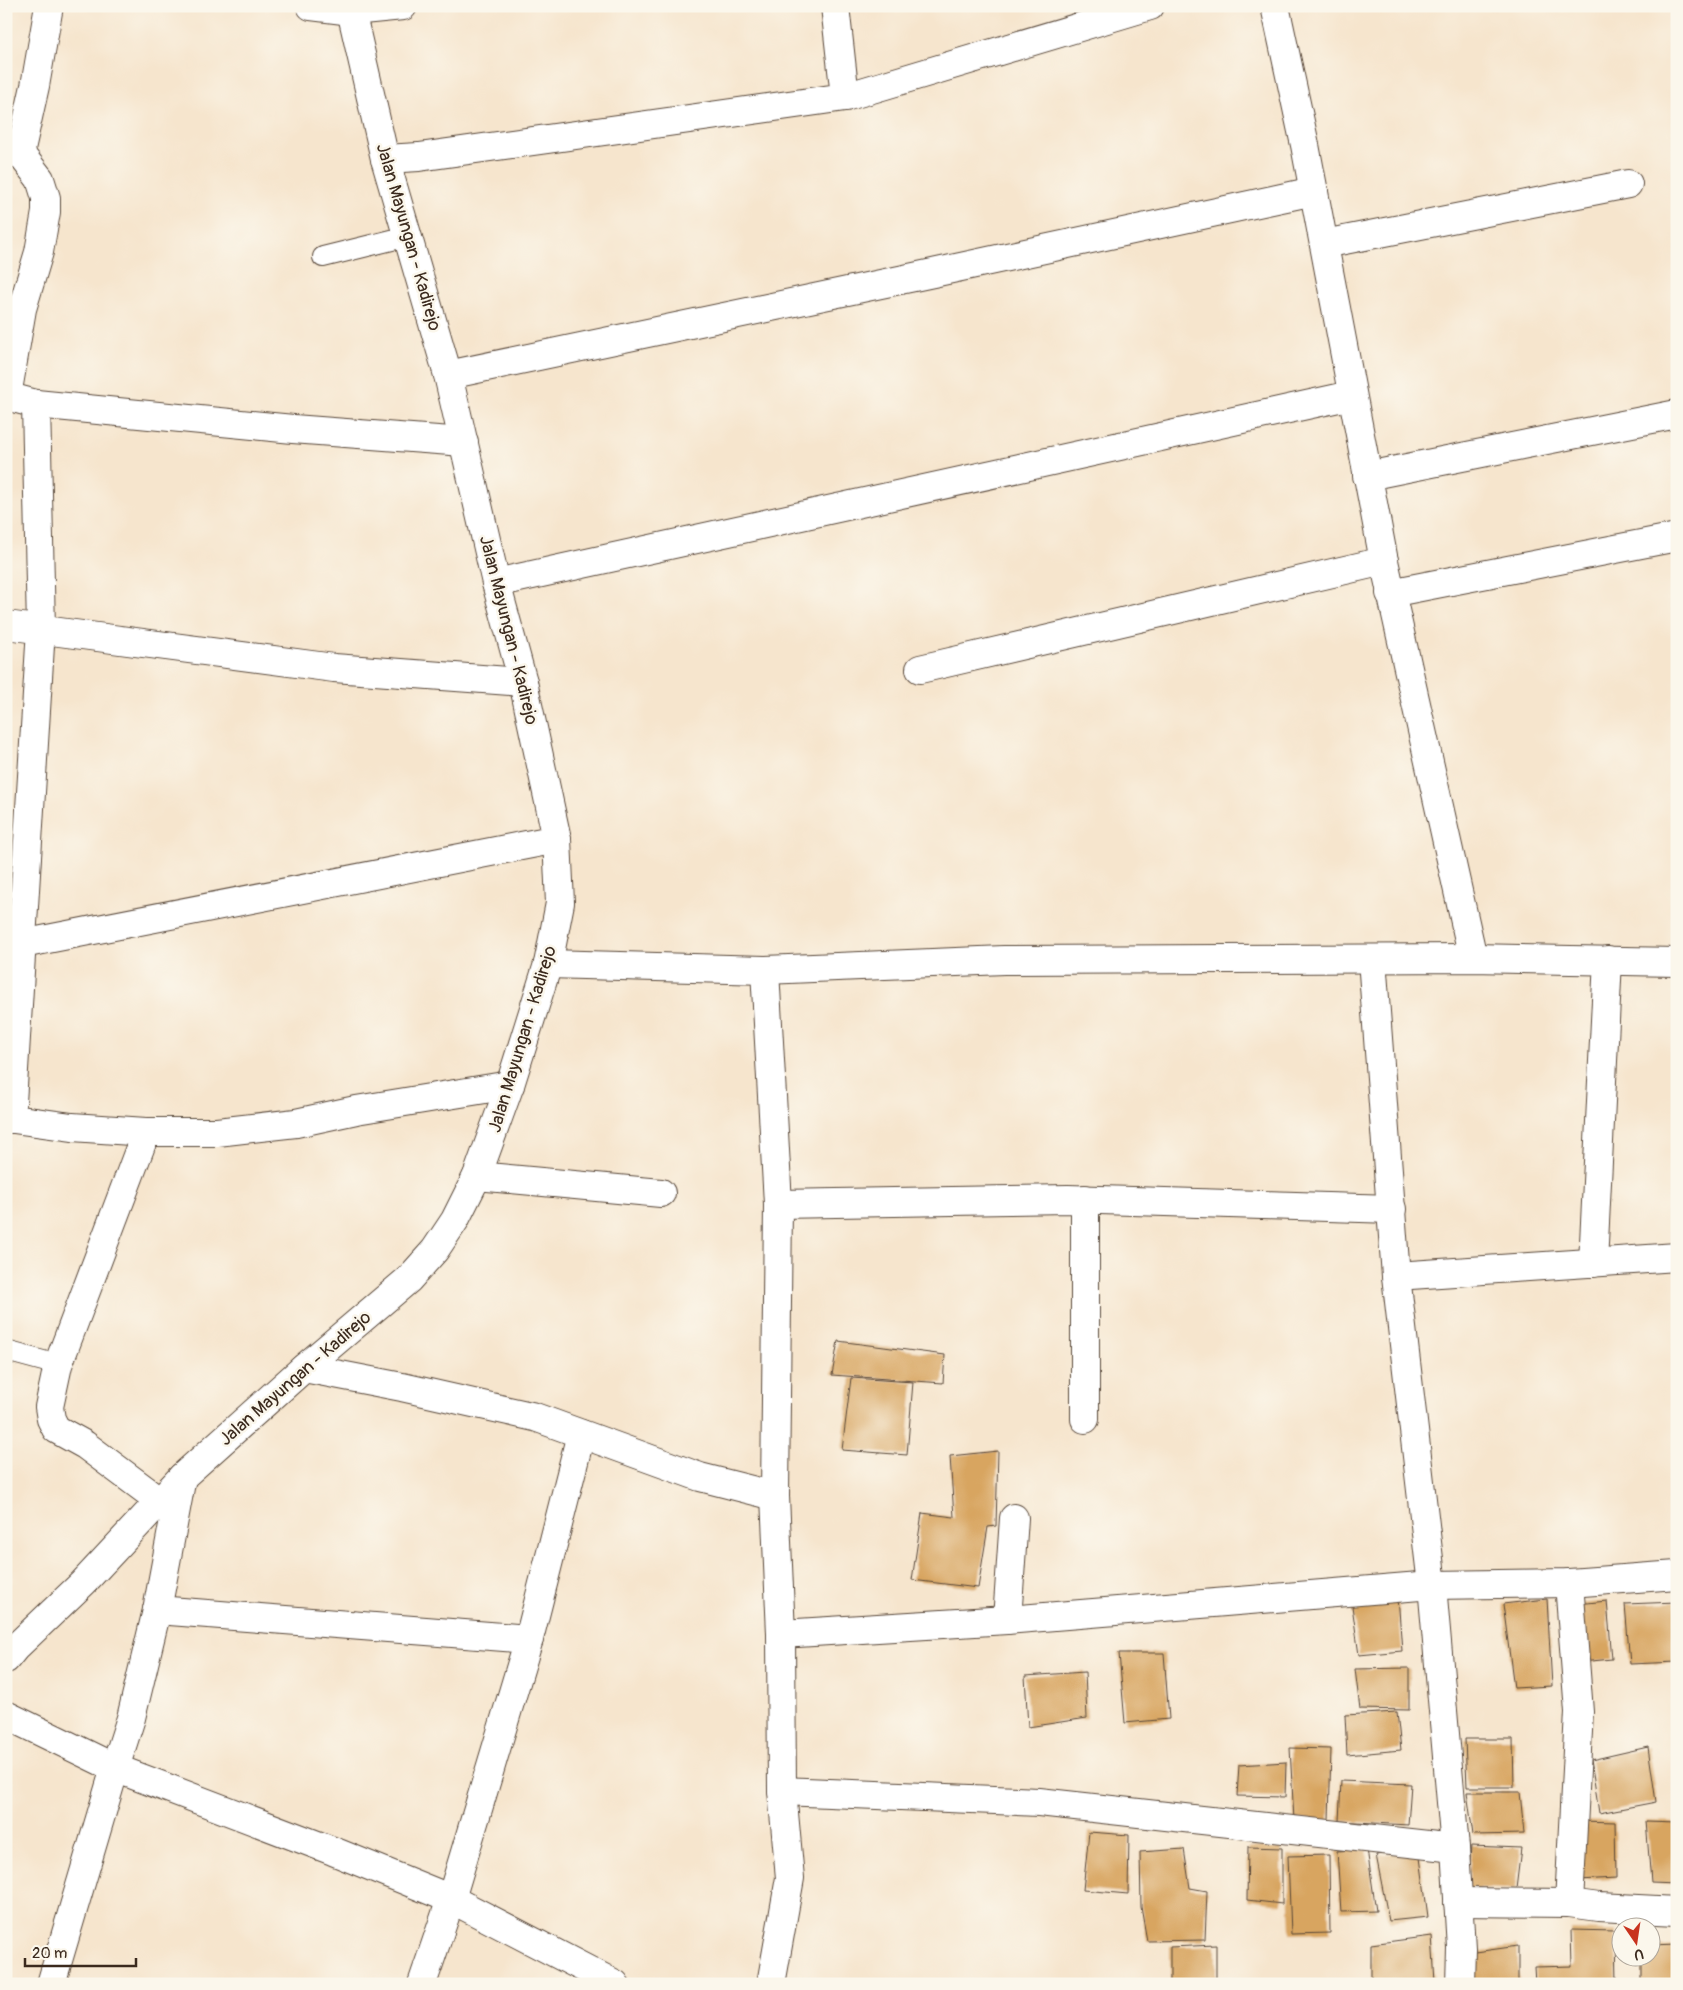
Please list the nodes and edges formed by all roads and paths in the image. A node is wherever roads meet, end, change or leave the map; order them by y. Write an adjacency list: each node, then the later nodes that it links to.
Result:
1 (49, 6): 17 (street)
2 (311, 6): 7 (street)
3 (403, 6): 7 (street)
4 (835, 6): 8 (street)
5 (1150, 6): 8 (street)
6 (1275, 6): 11 (street)
7 (351, 8): 9 (street, Jalan Mayungan - Kadirejo)
8 (845, 97): 9 (street)
9 (385, 159): 12 (street, Jalan Mayungan - Kadirejo)
10 (1628, 184): 13 (street)
11 (1314, 191): 13 (street); 15 (street)
12 (408, 236): 14 (lane); 15 (street, Jalan Mayungan - Kadirejo)
13 (1324, 244): 16 (street)
14 (323, 257)
15 (448, 375): 20 (street, Jalan Mayungan - Kadirejo)
16 (1352, 395): 21 (street); 24 (street)
17 (7, 396): 18 (street)
18 (36, 404): 20 (street); 27 (street)
19 (1677, 414): 21 (street)
20 (464, 442): 24 (street, Jalan Mayungan - Kadirejo)
21 (1367, 476): 23 (street)
22 (1677, 537): 25 (street)
23 (1384, 560): 25 (street); 28 (street)
24 (496, 583): 29 (street, Jalan Mayungan - Kadirejo)
25 (1390, 593): 32 (street)
26 (6, 625): 27 (street)
27 (41, 629): 29 (street); 31 (street)
28 (920, 669)
29 (522, 682): 30 (street, Jalan Mayungan - Kadirejo)
30 (557, 839): 31 (street); 36 (street, Jalan Mayungan - Kadirejo)
31 (22, 944): 39 (street)
32 (1473, 958): 33 (street); 34 (street)
33 (1372, 959): 37 (street); 45 (street)
34 (1608, 960): 35 (street); 47 (street)
35 (1677, 962)
36 (548, 964): 37 (street); 38 (street, Jalan Mayungan - Kadirejo)
37 (765, 970): 44 (street)
38 (510, 1085): 40 (street); 41 (street, Jalan Mayungan - Kadirejo)
39 (9, 1118): 40 (street)
40 (146, 1132): 50 (street)
41 (477, 1176): 42 (street); 51 (street, Jalan Mayungan - Kadirejo)
42 (661, 1194)
43 (1085, 1199): 44 (street); 45 (street); 52 (street)
44 (778, 1204): 55 (street)
45 (1392, 1209): 48 (street)
46 (1677, 1257): 47 (street)
47 (1594, 1263): 48 (street)
48 (1396, 1276): 60 (street)
49 (6, 1351): 50 (lane)
50 (58, 1366): 56 (street)
51 (304, 1368): 53 (street); 54 (street, Jalan Mayungan - Kadirejo)
52 (1085, 1420)
53 (581, 1434): 55 (street); 64 (street)
54 (182, 1477): 56 (street, Jalan Mayungan - Kadirejo); 61 (street)
55 (775, 1496): 63 (street)
56 (160, 1501): 65 (street, Jalan Mayungan - Kadirejo)
57 (1014, 1518): 62 (street)
58 (1677, 1575): 59 (street)
59 (1569, 1583): 60 (street); 72 (street)
60 (1432, 1585): 62 (street); 69 (street)
61 (157, 1610): 64 (street); 67 (street)
62 (1007, 1620): 63 (street)
63 (781, 1634): 68 (street)
64 (529, 1639): 70 (street)
65 (9, 1651)
66 (6, 1715): 67 (street)
67 (115, 1768): 70 (street); 74 (street)
68 (782, 1791): 69 (street); 77 (street)
69 (1455, 1848): 71 (street)
70 (452, 1899): 75 (street); 76 (street)
71 (1458, 1902): 72 (street); 78 (street)
72 (1569, 1903): 73 (street)
73 (1677, 1911)
74 (50, 1984)
75 (422, 1984)
76 (615, 1984)
77 (771, 1984)
78 (1460, 1984)

